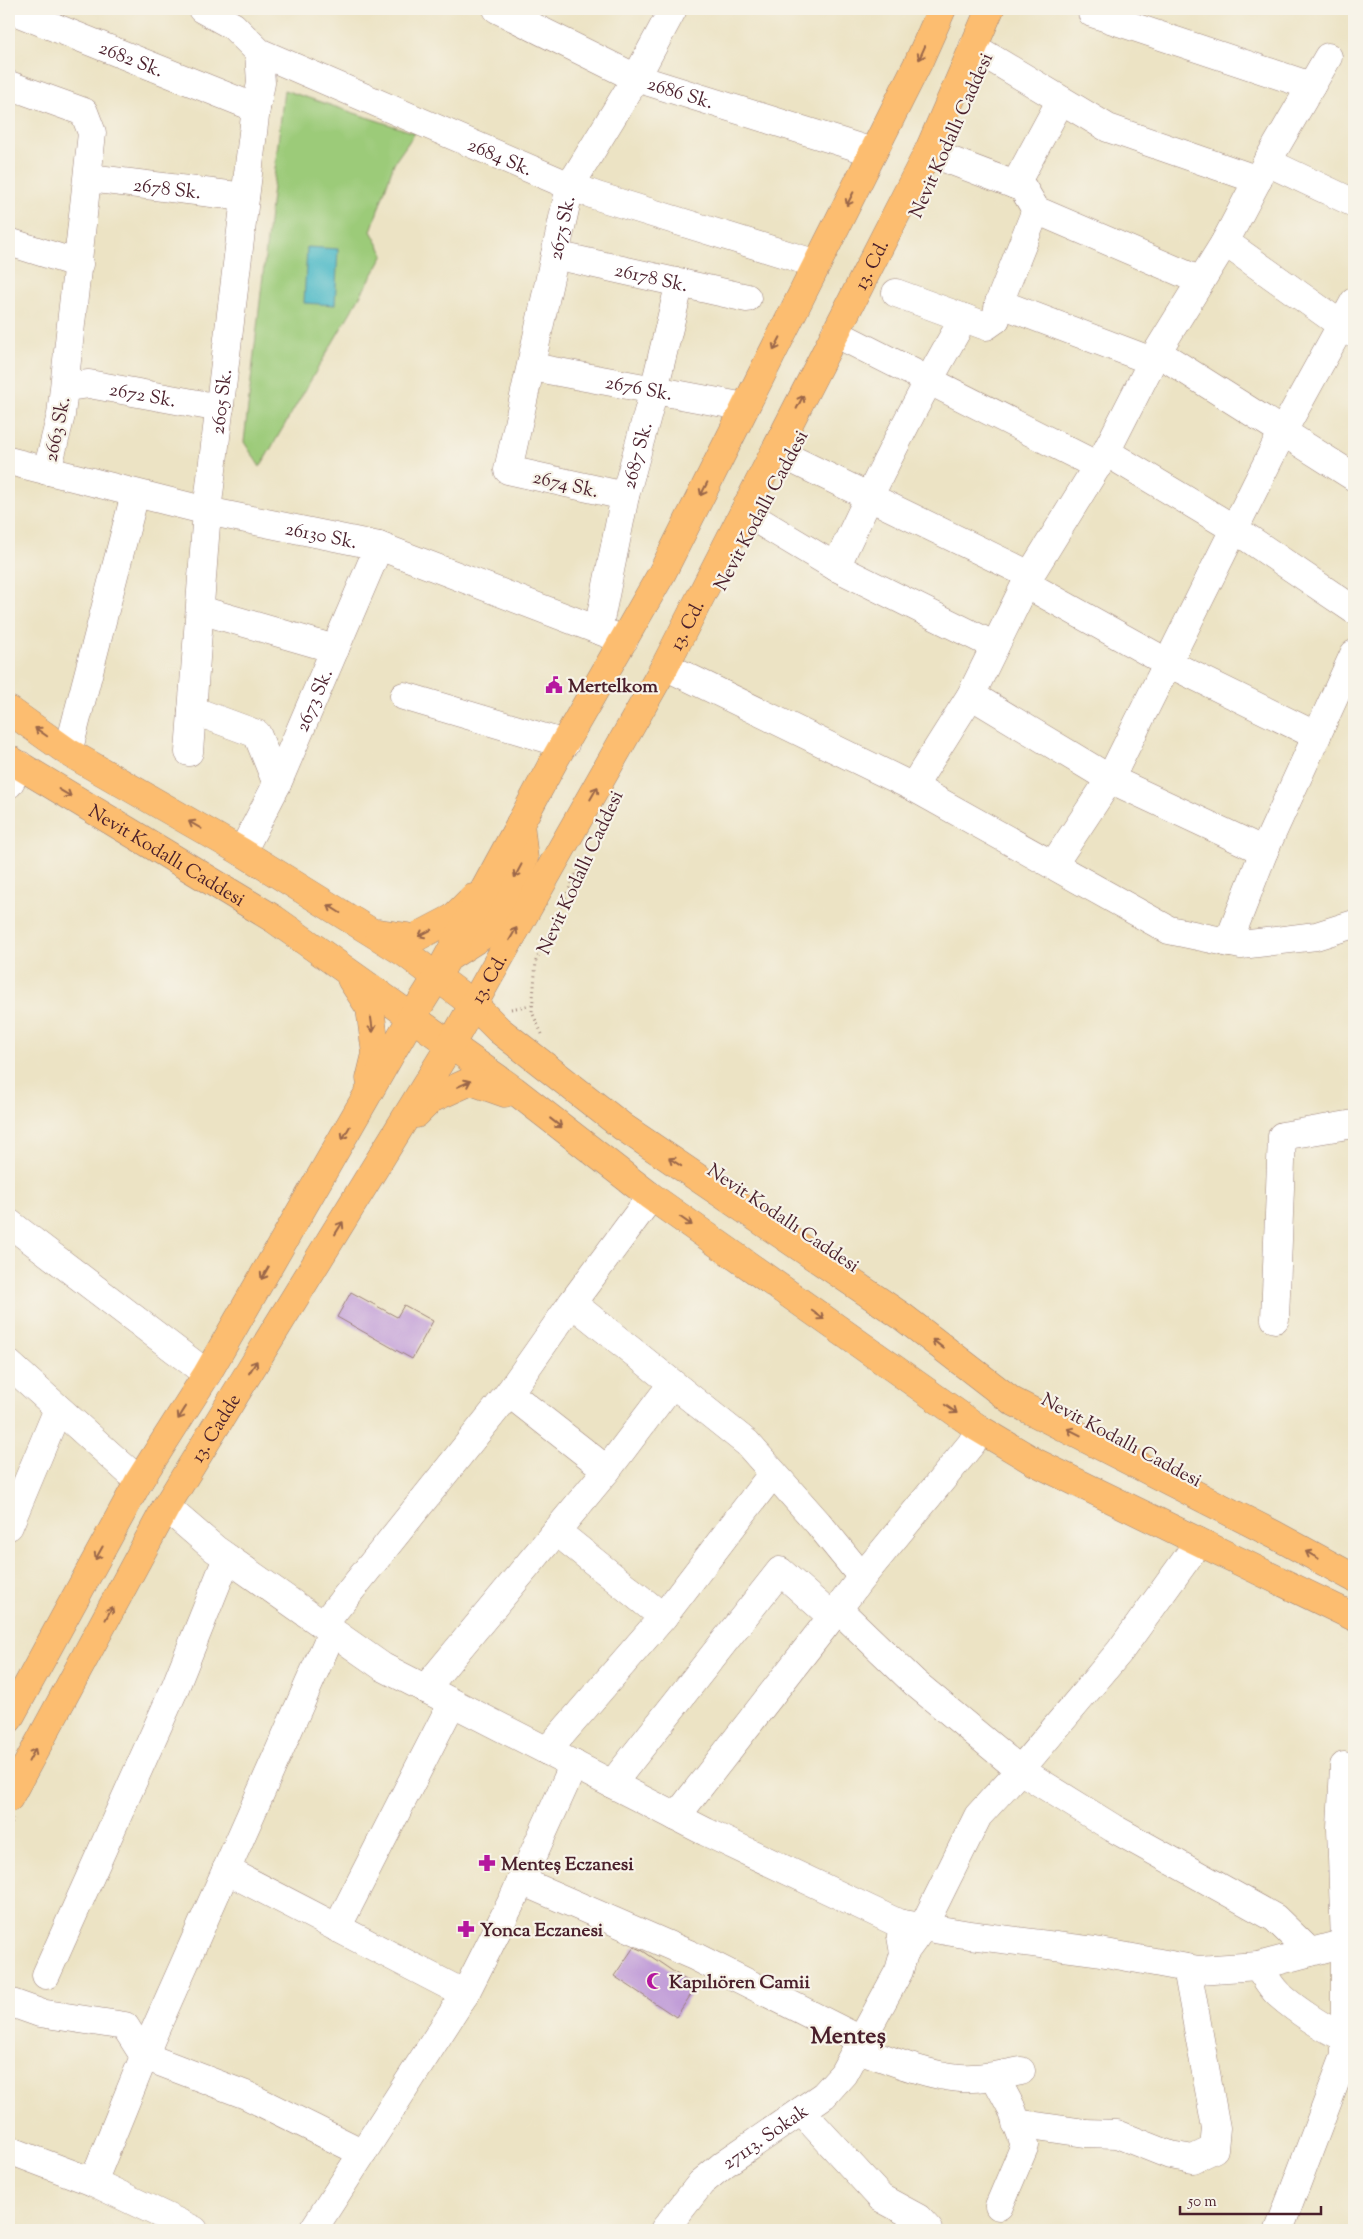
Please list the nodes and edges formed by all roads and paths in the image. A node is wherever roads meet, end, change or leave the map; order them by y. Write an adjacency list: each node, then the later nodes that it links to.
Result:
1 (9, 9): 15 (street, 2682 Sk.)
2 (202, 9): 9 (street, 2684 Sk.)
3 (497, 9): 11 (street, 2686 Sk.)
4 (673, 9): 11 (street, 2675 Sk.)
5 (942, 9): 16 (main road, one-way to 16)
6 (990, 9): 8 (main road, 13. Cd.)
7 (1094, 9): 12 (street)
8 (973, 47): 14 (street); 17 (main road, 13. Cd.)
9 (259, 52): 15 (street, 2605 Sk.); 21 (street, 2684 Sk.)
10 (1328, 57): 12 (street)
11 (636, 78): 16 (street, 2686 Sk.); 21 (street, 2675 Sk.)
12 (1311, 86): 18 (street)
13 (10, 88): 19 (street, 2663 Sk.)
14 (1061, 100): 18 (street); 20 (street)
15 (256, 108): 22 (street, 2605 Sk.)
16 (874, 152): 29 (main road, one-way to 29)
17 (928, 152): 20 (street); 38 (main road, 13. Cd.)
18 (1262, 171): 23 (street); 26 (street)
19 (89, 178): 22 (street, 2678 Sk.); 28 (street, 2663 Sk.)
20 (1015, 185): 24 (street)
21 (570, 186): 27 (street, 2675 Sk.); 29 (street, 2684 Sk.)
22 (245, 197): 45 (street, 2605 Sk.)
23 (1354, 203)
24 (1036, 210): 30 (street); 35 (street)
25 (9, 242): 28 (street)
26 (1225, 242): 30 (street); 37 (street)
27 (555, 255): 31 (street, 26178 Sk.); 40 (street, 2675 Sk.)
28 (79, 264): 42 (street, 2663 Sk.)
29 (817, 264): 44 (main road, one-way to 44)
30 (1201, 281): 39 (street)
31 (680, 282): 33 (street, 26178 Sk.); 43 (street, 2687 Sk.)
32 (896, 293): 36 (street)
33 (747, 298)
34 (1354, 302): 37 (street)
35 (999, 303): 36 (street); 39 (street)
36 (964, 318): 41 (street)
37 (1348, 330): 46 (street)
38 (835, 333): 41 (street); 47 (main road, 13. Cd., one-way to 38)
39 (1155, 357): 46 (street); 48 (street)
40 (532, 367): 43 (street, 2676 Sk.); 50 (street, 2675 Sk.)
41 (928, 380): 48 (street); 55 (street)
42 (65, 387): 45 (street, 2672 Sk.); 51 (street, 2663 Sk.)
43 (654, 390): 44 (street, 2676 Sk.); 54 (street, 2687 Sk.)
44 (745, 407): 65 (main road, one-way to 65)
45 (220, 408): 56 (street, 2605 Sk.)
46 (1283, 431): 52 (street); 58 (street)
47 (775, 451): 55 (street); 57 (main road, 13. Cd.)
48 (1102, 459): 58 (street); 61 (street)
49 (9, 461): 51 (street, 26130 Sk.)
50 (508, 470): 54 (street, 2674 Sk.)
51 (47, 471): 53 (street, 26130 Sk.)
52 (1354, 477)
53 (135, 494): 56 (street, 26130 Sk.); 77 (street)
54 (625, 496): 64 (street, 2687 Sk.)
55 (869, 496): 60 (street); 61 (street)
56 (208, 512): 59 (street, 26130 Sk.); 62 (street, 2605 Sk.)
57 (744, 512): 60 (street); 70 (main road, 13. Cd.)
58 (1236, 530): 63 (street); 69 (street)
59 (379, 546): 64 (street, 26130 Sk.); 67 (street, 2673 Sk.)
60 (836, 567): 66 (street)
61 (1028, 579): 66 (street); 69 (street)
62 (200, 610): 67 (street); 74 (street, 2605 Sk.)
63 (1354, 610)
64 (598, 630): 65 (street, 26130 Sk.)
65 (624, 640): 76 (main road)
66 (995, 646): 71 (street)
67 (335, 649): 81 (street, 2673 Sk.)
68 (1354, 654): 75 (street)
69 (1168, 663): 75 (street); 80 (street)
70 (665, 666): 82 (street); 96 (main road, 13. Cd., one-way to 70)
71 (971, 695): 80 (street); 82 (street)
72 (404, 696): 76 (street)
73 (9, 710): 77 (main road, Nevit Kodallı Caddesi, one-way to 73)
74 (192, 710): 78 (street, 2605 Sk.); 81 (street)
75 (1317, 736): 84 (street)
76 (565, 744): 83 (main road)
77 (68, 752): 85 (main road, Nevit Kodallı Caddesi, one-way to 77)
78 (189, 752)
79 (12, 769): 89 (main road, Nevit Kodallı Caddesi, one-way to 89)
80 (1110, 780): 84 (street); 86 (street)
81 (277, 784): 85 (street, 2673 Sk.)
82 (913, 787): 86 (street)
83 (520, 824): 88 (main road); 94 (main road, one-way to 94)
84 (1264, 851): 92 (street)
85 (242, 852): 91 (main road, Nevit Kodallı Caddesi, one-way to 85)
86 (1053, 865): 92 (street)
87 (579, 868): 97 (path, Nevit Kodallı Caddesi)
88 (489, 881): 91 (main road, one-way to 91); 94 (main road)
89 (278, 922): 93 (main road, Nevit Kodallı Caddesi); 95 (main road)
90 (1354, 924): 92 (street)
91 (371, 932): 94 (main road, Nevit Kodallı Caddesi)
92 (1228, 942)
93 (343, 968): 95 (main road, Nevit Kodallı Caddesi); 104 (main road, one-way to 104)
94 (442, 968): 96 (main road, Nevit Kodallı Caddesi); 99 (main road)
95 (385, 997): 99 (main road, Nevit Kodallı Caddesi)
96 (474, 1005): 101 (main road, 13. Cd.); 127 (main road, Nevit Kodallı Caddesi, one-way to 96)
97 (532, 1005): 98 (path); 100 (path, Nevit Kodallı Caddesi)
98 (505, 1010)
99 (412, 1017): 101 (main road, Nevit Kodallı Caddesi); 104 (main road, 13. Cadde)
100 (548, 1041)
101 (451, 1044): 102 (main road, 13. Cd.); 103 (main road, Nevit Kodallı Caddesi)
102 (437, 1068): 106 (main road, 13. Cadde); 107 (main road)
103 (529, 1102): 106 (main road, one-way to 103); 108 (main road, Nevit Kodallı Caddesi, one-way to 108)
104 (363, 1104): 113 (main road, 13. Cadde, one-way to 113)
105 (1354, 1124): 111 (street)
106 (397, 1133): 107 (main road, 13. Cadde)
107 (366, 1185): 121 (main road, 13. Cadde, one-way to 107)
108 (649, 1195): 110 (street); 117 (main road, Nevit Kodallı Caddesi, one-way to 117)
109 (9, 1223): 113 (street)
110 (572, 1303): 114 (street); 115 (street)
111 (1275, 1319)
112 (9, 1364): 116 (street)
113 (207, 1374): 120 (main road, 13. Cadde, one-way to 120)
114 (672, 1384): 118 (street); 119 (street)
115 (509, 1393): 118 (street); 131 (street)
116 (58, 1409): 120 (street); 122 (street)
117 (978, 1428): 124 (main road, Nevit Kodallı Caddesi); 126 (street)
118 (607, 1470): 123 (street)
119 (773, 1473): 126 (street); 129 (street)
120 (139, 1481): 134 (main road, 13. Cadde, one-way to 134)
121 (166, 1508): 125 (street); 140 (main road, 13. Cadde, one-way to 121)
122 (9, 1526)
123 (556, 1531): 129 (street); 132 (street)
124 (1197, 1541): 130 (main road, Nevit Kodallı Caddesi); 138 (street, 27113. Sokak)
125 (227, 1558): 131 (street); 151 (street)
126 (862, 1577): 128 (street)
127 (1354, 1578)
128 (835, 1613): 138 (street); 139 (street); 141 (street)
129 (663, 1617): 135 (street)
130 (1354, 1617)
131 (328, 1629): 132 (street); 142 (street)
132 (425, 1689): 133 (street)
133 (452, 1703): 135 (street); 146 (street)
134 (9, 1719)
135 (547, 1751): 136 (street)
136 (574, 1764): 139 (street); 143 (street)
137 (1344, 1766): 144 (street)
138 (1020, 1770): 145 (street, 27113. Sokak); 148 (street)
139 (612, 1784): 141 (street)
140 (9, 1798)
141 (676, 1817): 145 (street)
142 (226, 1870): 146 (street); 156 (street)
143 (521, 1881): 152 (street); 155 (street)
144 (1349, 1914): 147 (street)
145 (910, 1925): 150 (street); 155 (street, 27113. Sokak)
146 (337, 1928): 152 (street)
147 (1345, 1943): 148 (street); 154 (street)
148 (1310, 1952): 149 (street)
149 (1258, 1966): 150 (street); 154 (street)
150 (1187, 1968): 160 (street)
151 (46, 1975)
152 (465, 1994): 162 (street)
153 (9, 2002): 156 (street)
154 (1350, 2039): 166 (street)
155 (858, 2044): 158 (street); 159 (street, 27113. Sokak)
156 (144, 2056): 162 (street); 163 (street)
157 (1021, 2071): 158 (street)
158 (995, 2077): 160 (street)
159 (801, 2111): 168 (street, 27113. Sokak); 169 (street)
160 (1016, 2123): 164 (street)
161 (9, 2150): 163 (street)
162 (362, 2153): 167 (street)
163 (93, 2182): 165 (street)
164 (999, 2206)
165 (180, 2227)
166 (1286, 2228)
167 (313, 2230)
168 (664, 2230)
169 (929, 2230)

